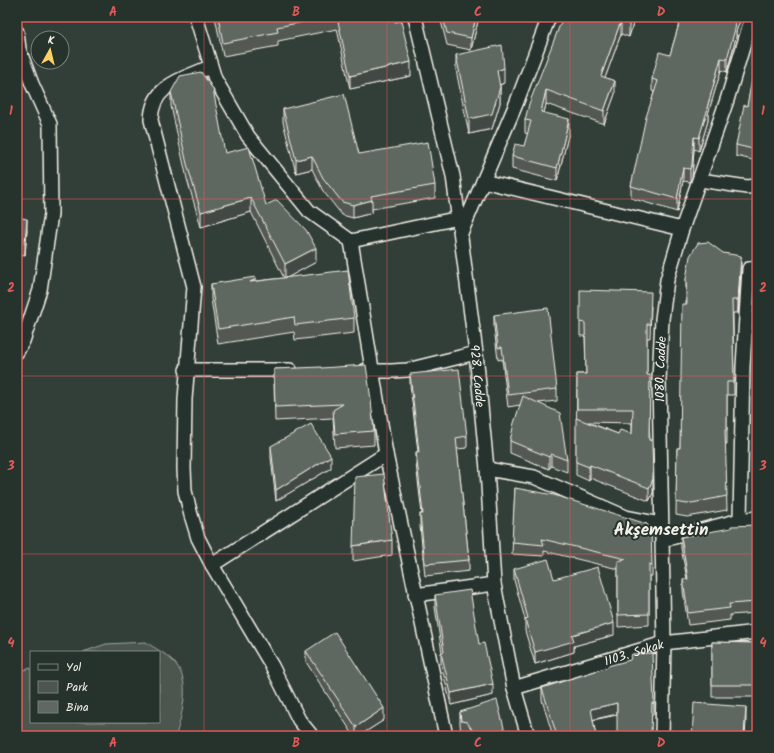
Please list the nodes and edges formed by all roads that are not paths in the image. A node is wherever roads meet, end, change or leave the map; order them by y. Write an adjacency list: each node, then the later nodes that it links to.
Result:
1 (196, 17): 6 (street)
2 (415, 17): 10 (street, 928. Cadde)
3 (549, 17): 8 (street)
4 (752, 17): 7 (street, 1080. Cadde)
5 (17, 32): 15 (street)
6 (210, 67): 13 (street); 17 (street)
7 (700, 180): 9 (street); 11 (street, 1080. Cadde)
8 (483, 181): 11 (street); 12 (street)
9 (757, 186)
10 (458, 218): 12 (street, 928. Cadde); 13 (street)
11 (682, 229): 25 (street, 1080. Cadde)
12 (461, 233): 16 (street, 928. Cadde)
13 (352, 241): 20 (street)
14 (753, 268): 24 (street)
15 (17, 352)
16 (476, 353): 20 (street); 22 (street, 928. Cadde)
17 (186, 370): 18 (street); 27 (street)
18 (303, 370)
19 (350, 370): 20 (street)
20 (373, 371): 21 (street)
21 (386, 454): 27 (street); 29 (street)
22 (487, 469): 25 (street); 28 (street, 928. Cadde)
23 (757, 518): 24 (street)
24 (740, 520): 26 (street)
25 (661, 524): 26 (street, 1080. Cadde)
26 (663, 540): 31 (street, 1080. Cadde)
27 (212, 565): 33 (street)
28 (494, 584): 29 (street); 32 (street, 928. Cadde)
29 (416, 595): 34 (street)
30 (757, 632): 31 (street, 1103. Sokak)
31 (664, 643): 32 (street, 1103. Sokak); 36 (street, 1080. Cadde)
32 (514, 688): 35 (street, 928. Cadde)
33 (312, 736)
34 (446, 736)
35 (528, 736)
36 (662, 736)

